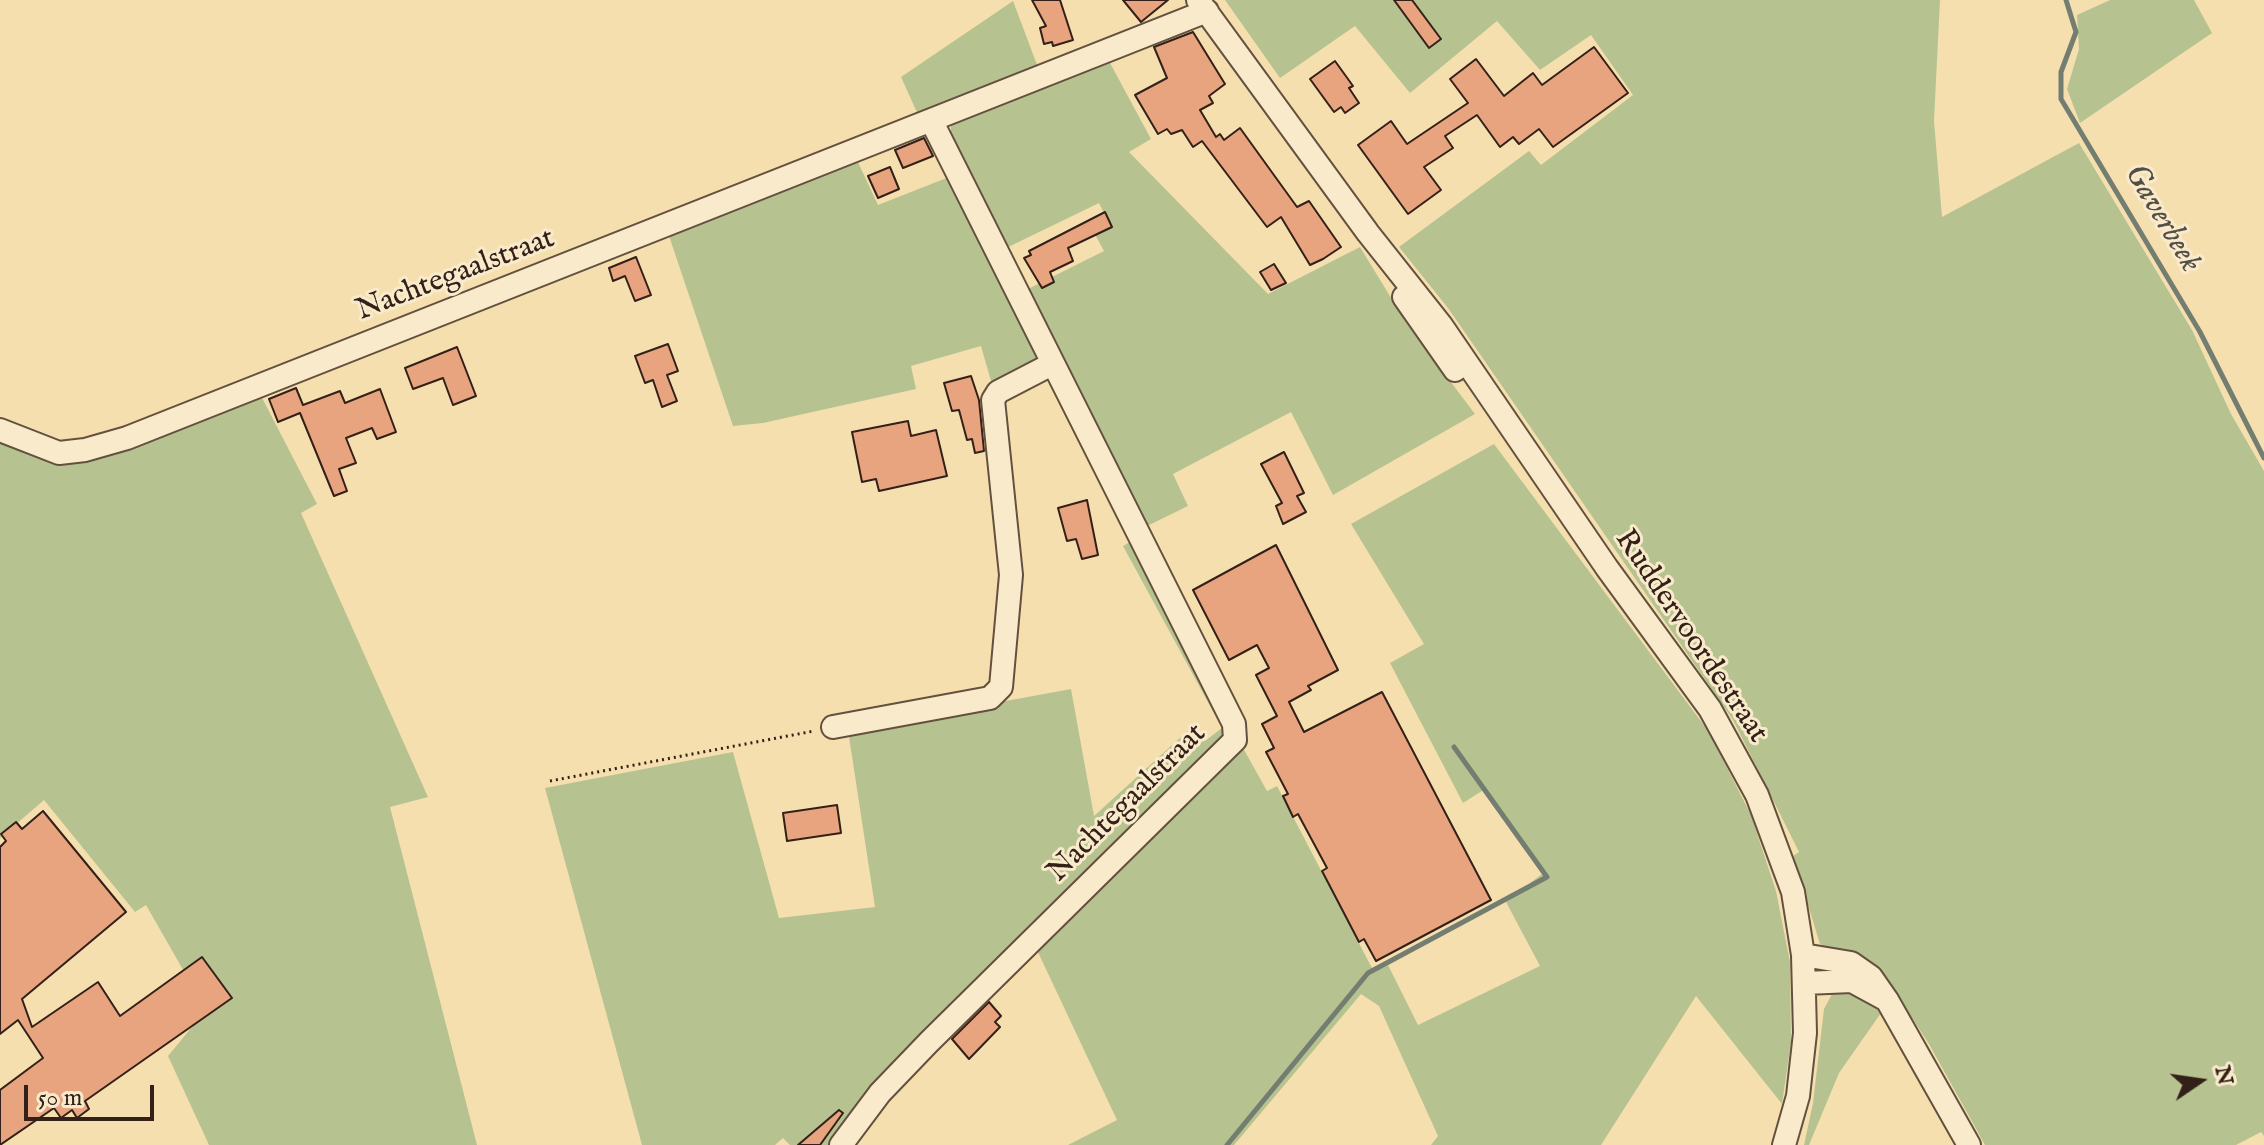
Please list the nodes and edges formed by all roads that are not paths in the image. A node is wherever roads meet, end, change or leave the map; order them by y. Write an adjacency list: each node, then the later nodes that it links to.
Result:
1 (1202, 5): 2 (street, Nachtegaalstraat); 6 (street, Ruddervoordestraat)
2 (931, 120): 3 (street, Nachtegaalstraat); 4 (street, Nachtegaalstraat)
3 (1052, 364): 5 (street); 9 (street, Nachtegaalstraat)
4 (0, 430)
5 (833, 727)
6 (1803, 955): 7 (street, Ruddervoordestraat); 8 (street)
7 (1805, 983): 8 (street); 10 (street, Ruddervoordestraat)
8 (1887, 1000): 11 (street)
9 (841, 1145)
10 (1784, 1145)
11 (1969, 1145)

